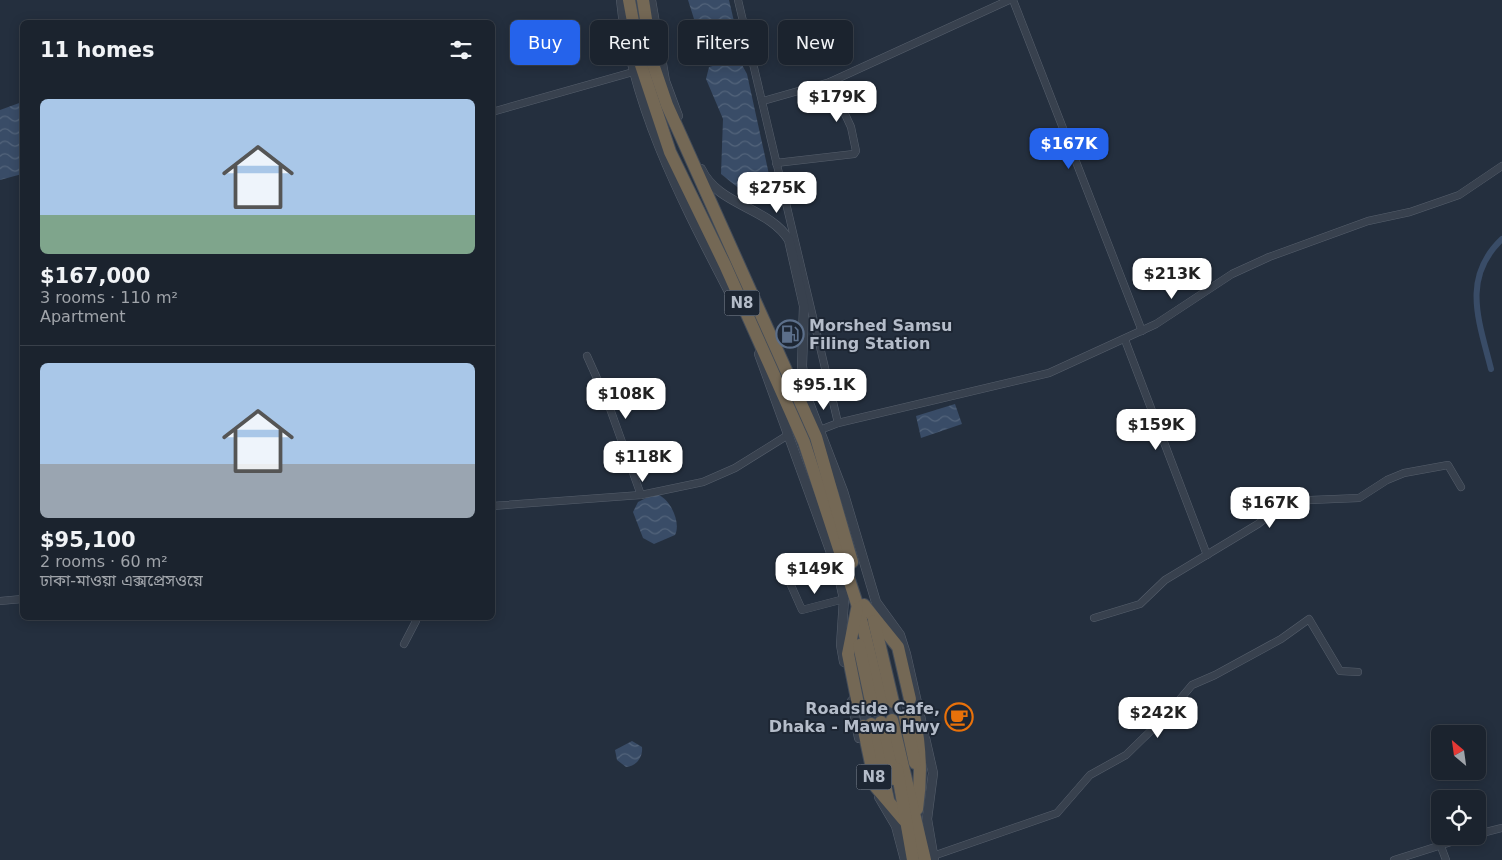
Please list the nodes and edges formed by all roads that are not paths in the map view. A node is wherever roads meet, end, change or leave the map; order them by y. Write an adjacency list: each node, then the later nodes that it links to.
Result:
1 (621, 0): 8 (street)
2 (629, 0): 30 (highway, N8)
3 (643, 0): 30 (highway, N8)
4 (651, 0): 18 (street)
5 (738, 0): 10 (street)
6 (1009, 0): 9 (street)
7 (1013, 0): 14 (street)
8 (633, 72): 11 (street); 19 (street)
9 (830, 82): 10 (street); 12 (street)
10 (763, 102): 12 (street)
11 (495, 111)
12 (776, 163): 17 (street)
13 (1502, 166): 14 (street)
14 (1142, 331): 15 (street)
15 (1125, 340): 17 (street); 23 (street)
16 (587, 356): 21 (street)
17 (838, 423): 18 (street)
18 (820, 430): 41 (street)
19 (788, 435): 21 (street); 26 (street)
20 (1461, 487): 23 (street)
21 (641, 494): 22 (street)
22 (495, 506)
23 (1207, 555): 28 (street)
24 (790, 583): 26 (street)
25 (20, 598): 27 (street)
26 (844, 599): 42 (street)
27 (0, 601)
28 (1094, 618)
29 (416, 620): 32 (street)
30 (856, 621): 31 (highway, N8); 34 (highway, N8); 34 (highway, N8); 34 (highway, N8)
31 (883, 628): 34 (highway, N8); 34 (highway, N8)
32 (404, 644)
33 (1358, 672): 41 (street)
34 (885, 704)
35 (889, 720): 36 (highway, N8); 36 (highway, N8); 36 (highway, N8); 36 (highway, N8); 36 (highway, N8)
36 (906, 802): 41 (highway, N8); 43 (highway, N8)
37 (1502, 828): 38 (street)
38 (1486, 832)
39 (1437, 845): 44 (street)
40 (1440, 845): 45 (street)
41 (931, 859)
42 (905, 860)
43 (912, 860)
44 (1394, 860)
45 (1446, 860)

